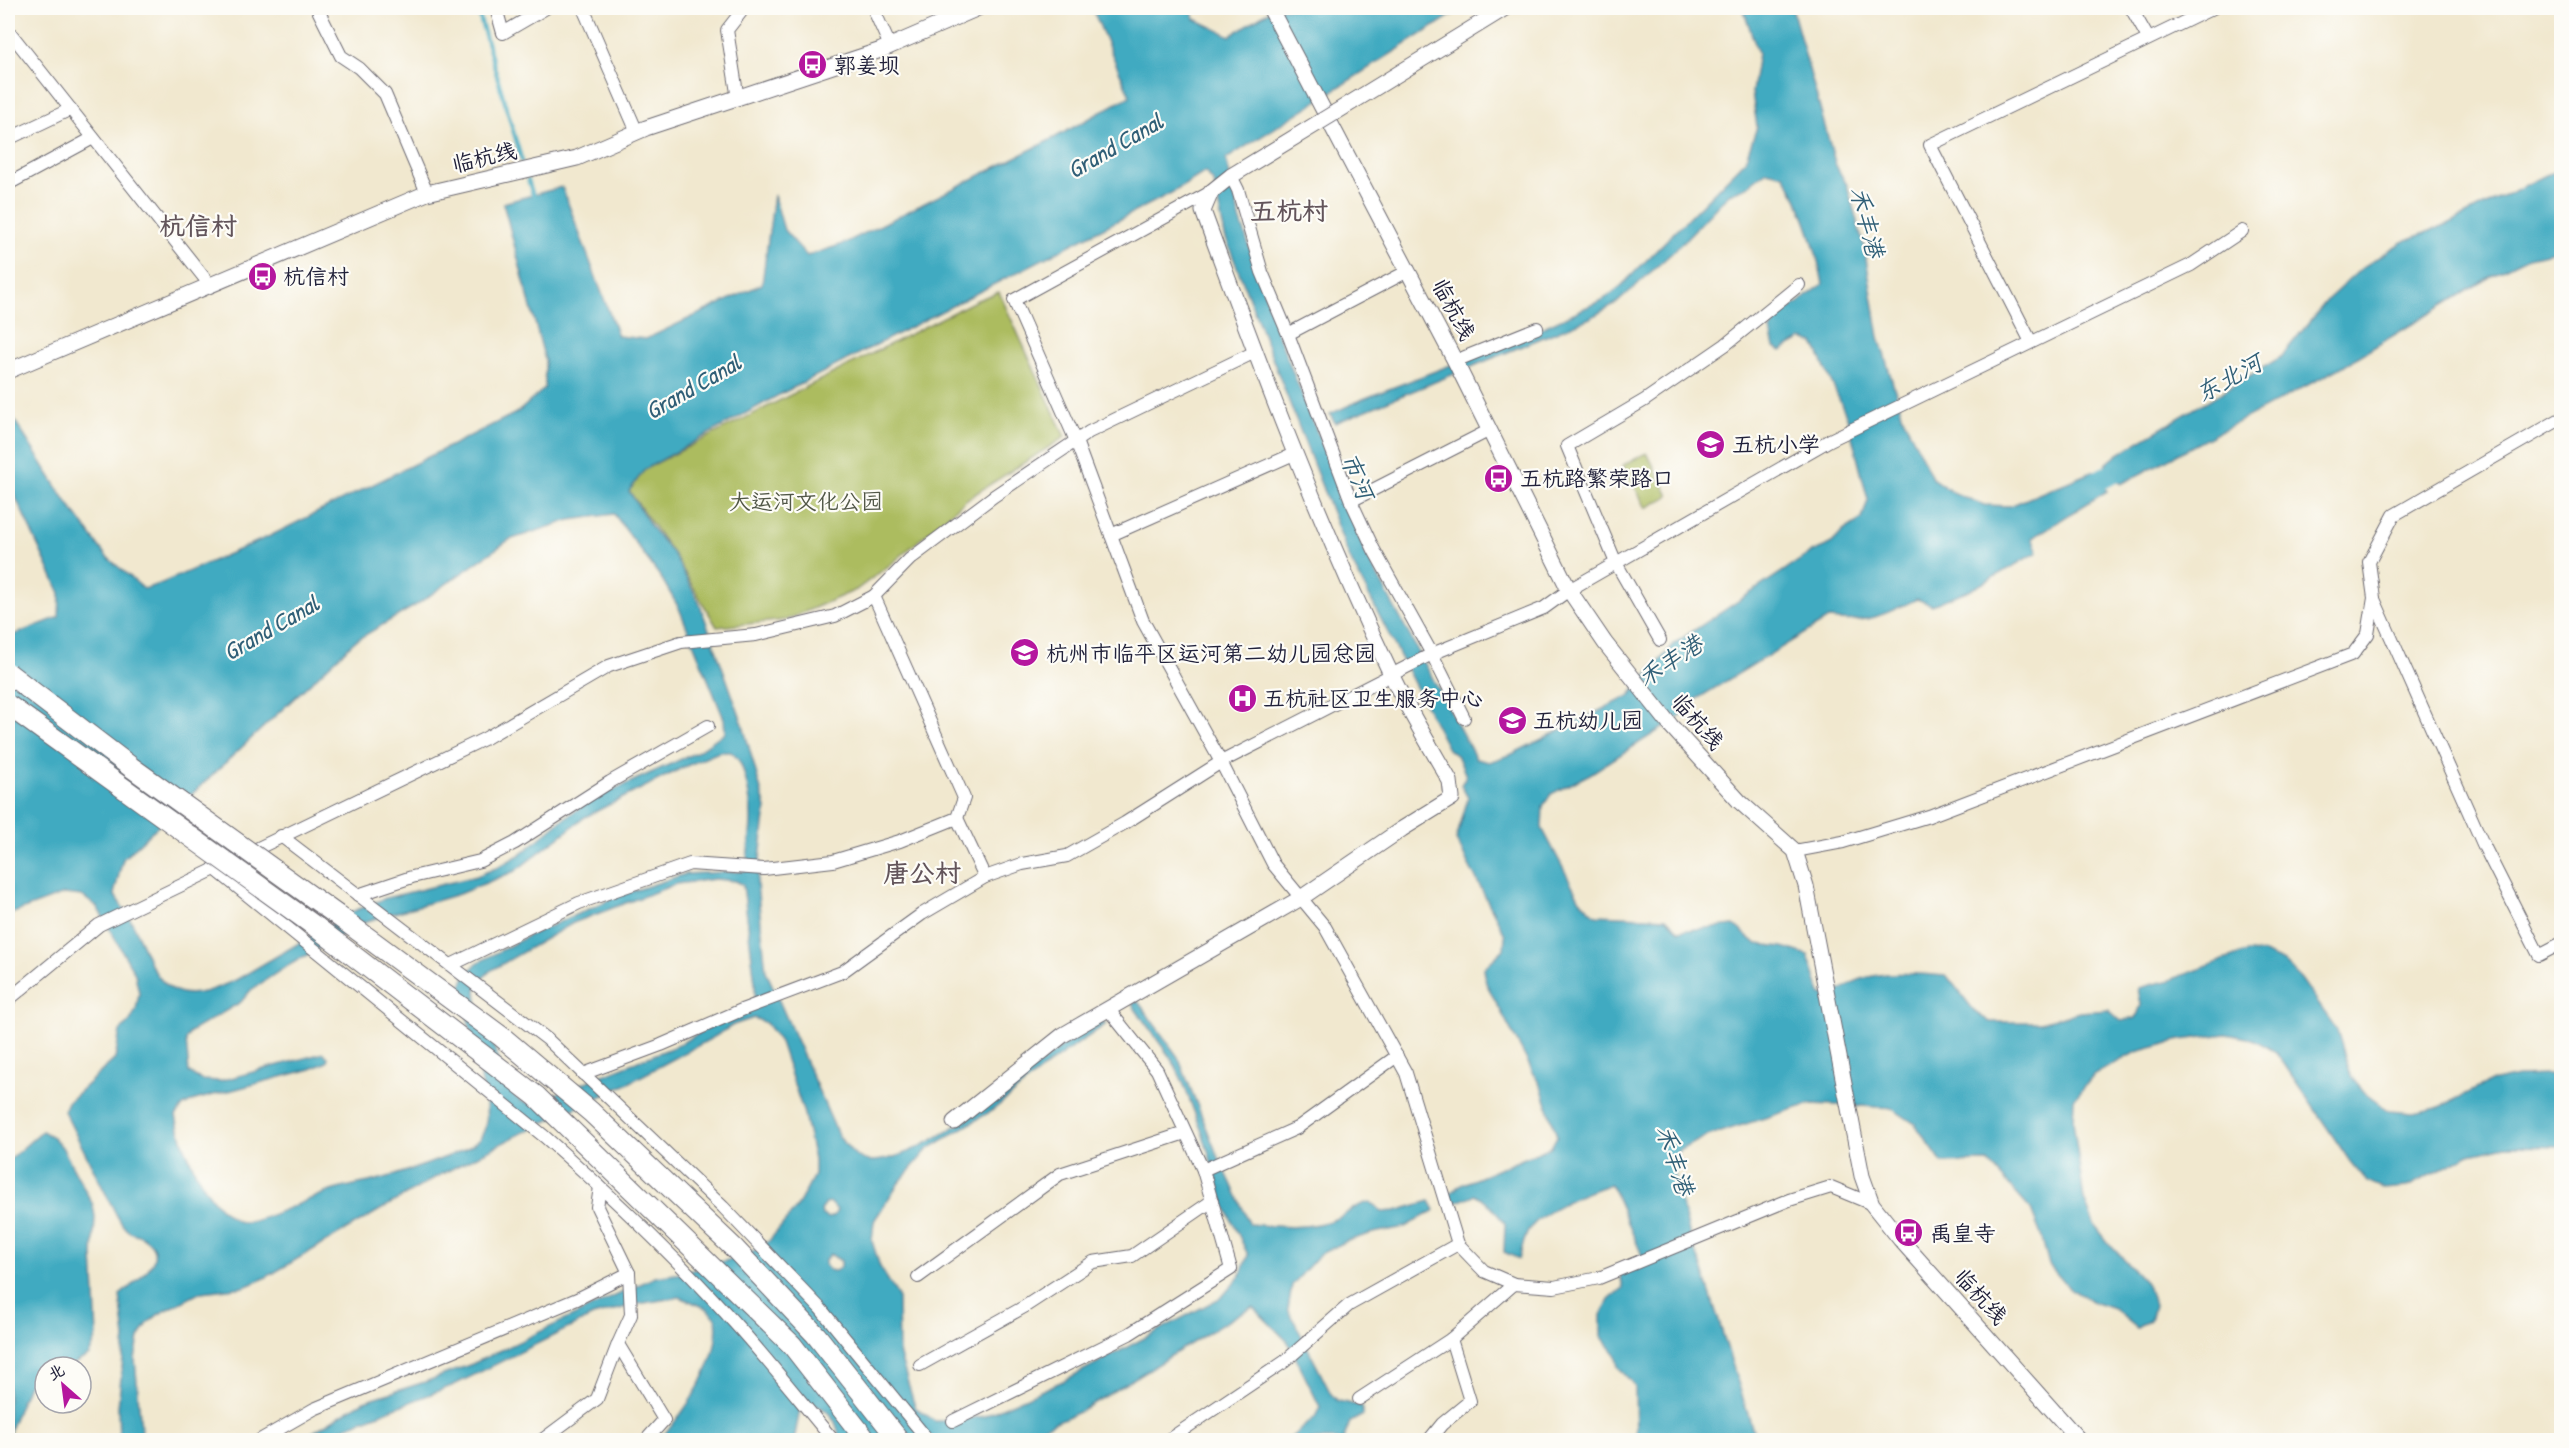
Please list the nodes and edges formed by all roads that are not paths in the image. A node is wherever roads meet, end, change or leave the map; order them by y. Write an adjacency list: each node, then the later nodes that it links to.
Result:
1 (317, 8): 23 (street)
2 (496, 8): 3 (street)
3 (546, 8)
4 (583, 8): 17 (street)
5 (741, 8): 15 (street)
6 (873, 8): 14 (street)
7 (978, 8): 14 (street, 临杭线)
8 (1270, 8): 25 (street, 临杭线)
9 (1505, 8): 20 (street, bridge)
10 (2131, 8): 13 (street)
11 (2213, 8): 13 (street)
12 (8, 30): 16 (street)
13 (2148, 38): 30 (street)
14 (890, 46): 15 (street, 临杭线)
15 (738, 99): 17 (street, 临杭线)
16 (71, 109): 18 (street); 19 (street)
17 (637, 132): 23 (street, 临杭线)
18 (93, 138): 21 (street); 26 (street)
19 (8, 139)
20 (1231, 176): 22 (street); 29 (street)
21 (8, 184)
22 (1211, 192): 31 (street); 36 (street)
23 (427, 193): 26 (street, 临杭线)
24 (2242, 231): 30 (street)
25 (1408, 271): 29 (street); 32 (street, 临杭线)
26 (210, 285): 33 (street, 临杭线)
27 (1799, 285): 40 (street)
28 (1537, 328): 32 (street)
29 (1288, 334): 38 (street)
30 (2031, 342): 40 (street)
31 (1255, 352): 36 (street); 37 (street)
32 (1459, 367): 35 (street, 临杭线)
33 (8, 372)
34 (2562, 418): 43 (street)
35 (1490, 430): 38 (street); 41 (street, 临杭线)
36 (1076, 441): 39 (street); 42 (street)
37 (1296, 453): 39 (street); 47 (street)
38 (1351, 501): 45 (street)
39 (1111, 535): 51 (street)
40 (1616, 563): 41 (street); 44 (street)
41 (1569, 590): 45 (street); 54 (street, 临杭线)
42 (874, 596): 52 (street); 53 (street)
43 (2374, 598): 54 (street); 59 (street)
44 (1660, 640)
45 (1432, 654): 47 (street); 49 (street)
46 (8, 673): 85 (main road, bridge)
47 (1392, 675): 51 (street); 58 (street)
48 (8, 705): 84 (main road, bridge)
49 (1464, 718)
50 (708, 726): 57 (street)
51 (1221, 762): 56 (street); 58 (street)
52 (957, 818): 56 (street); 60 (street)
53 (281, 836): 55 (street); 57 (street)
54 (1795, 851): 70 (street, 临杭线)
55 (214, 868): 61 (street); 68 (street)
56 (985, 877): 64 (street)
57 (358, 895): 60 (street)
58 (1301, 898): 62 (street); 63 (street)
59 (2562, 943)
60 (451, 965): 64 (street)
61 (8, 1000)
62 (1108, 1009): 65 (street); 66 (street)
63 (1397, 1056): 67 (street); 71 (street)
64 (587, 1078): 86 (street)
65 (954, 1122)
66 (1185, 1132): 67 (street); 73 (street)
67 (1203, 1170): 69 (street)
68 (600, 1187): 72 (street); 83 (street)
69 (1212, 1201): 77 (street); 79 (street)
70 (1872, 1204): 74 (street); 89 (street, 临杭线)
71 (1458, 1244): 74 (street); 87 (street)
72 (629, 1273): 76 (street); 80 (street)
73 (918, 1277)
74 (1514, 1284): 75 (street)
75 (1451, 1339): 78 (street); 88 (street)
76 (618, 1344): 81 (street); 82 (street)
77 (920, 1365)
78 (1359, 1399)
79 (953, 1421)
80 (260, 1440)
81 (542, 1440)
82 (646, 1440)
83 (833, 1440)
84 (866, 1440)
85 (899, 1440)
86 (928, 1440)
87 (1168, 1440)
88 (1429, 1440)
89 (2079, 1440)

